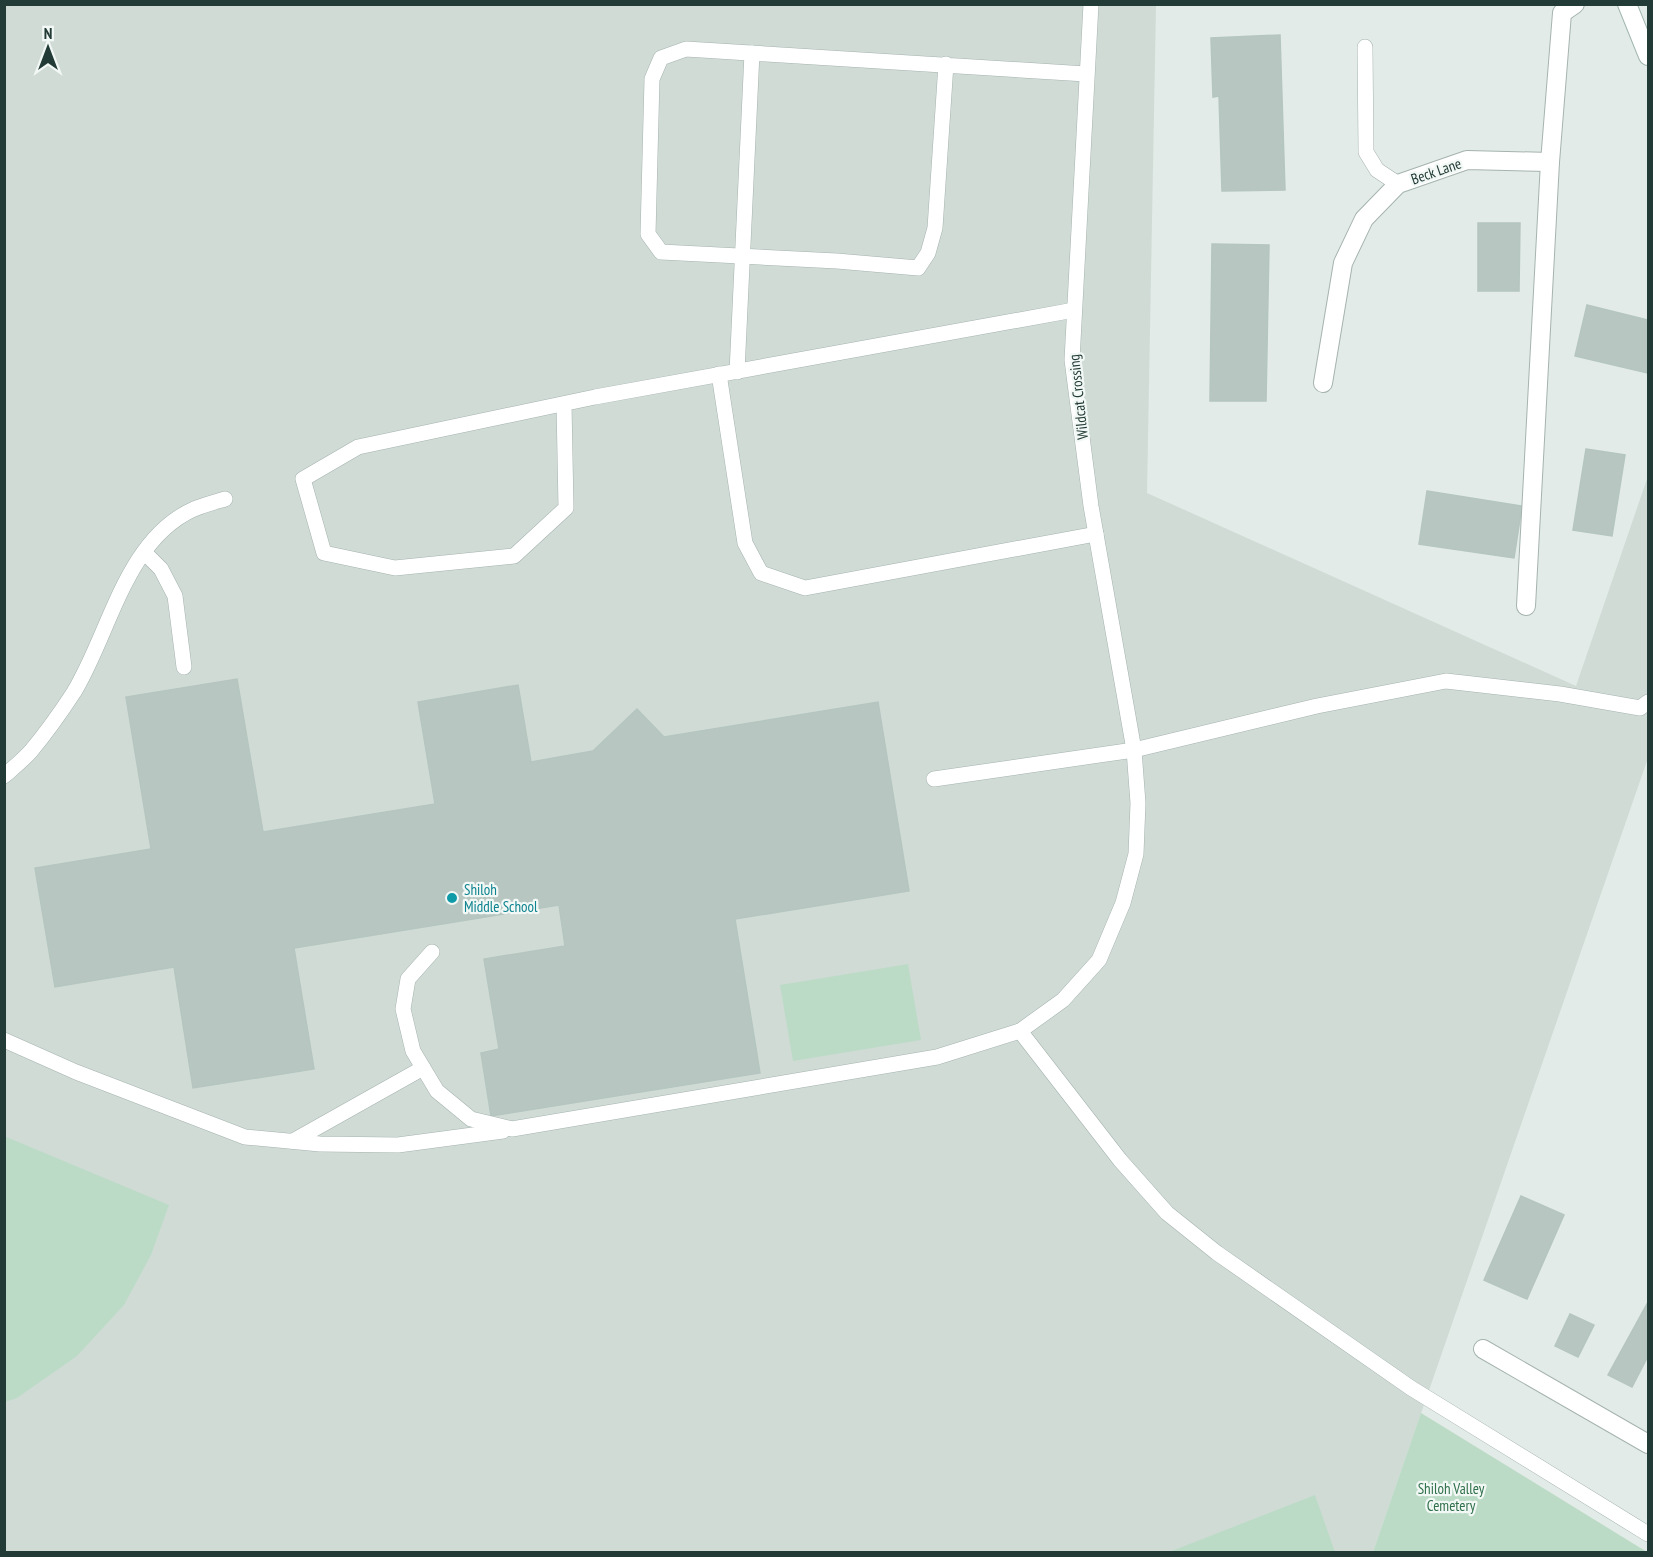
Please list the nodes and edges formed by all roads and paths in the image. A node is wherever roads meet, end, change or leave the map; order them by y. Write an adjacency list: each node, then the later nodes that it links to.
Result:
1 (1090, 4): 8 (lane, Wildcat Crossing)
2 (1575, 4): 9 (street)
3 (1627, 4): 6 (street)
4 (1365, 47): 10 (lane)
5 (752, 52): 7 (lane); 11 (lane); 11 (lane)
6 (1648, 56)
7 (946, 64): 8 (lane); 11 (lane)
8 (1086, 74): 12 (lane, Wildcat Crossing)
9 (1550, 162): 10 (street, Beck Lane); 20 (street)
10 (1398, 184): 15 (street, Beck Lane)
11 (742, 257): 13 (lane)
12 (1074, 309): 13 (lane); 18 (lane, Wildcat Crossing)
13 (737, 372): 14 (lane)
14 (719, 374): 16 (lane); 18 (lane)
15 (1323, 383)
16 (564, 404): 16 (lane)
17 (225, 499): 19 (lane)
18 (1096, 534): 23 (lane, Wildcat Crossing)
19 (144, 552): 21 (lane); 24 (lane)
20 (1526, 606)
21 (184, 667)
22 (1648, 702): 23 (lane)
23 (1134, 750): 25 (lane); 27 (lane, Wildcat Crossing)
24 (4, 776)
25 (934, 779)
26 (432, 952): 29 (lane)
27 (1020, 1031): 30 (lane, Wildcat Crossing); 34 (lane)
28 (4, 1040): 31 (lane, Wildcat Crossing)
29 (423, 1068): 30 (lane); 31 (lane)
30 (512, 1130): 31 (lane, Wildcat Crossing)
31 (293, 1142)
32 (1483, 1349): 33 (street)
33 (1648, 1444)
34 (1648, 1534)

